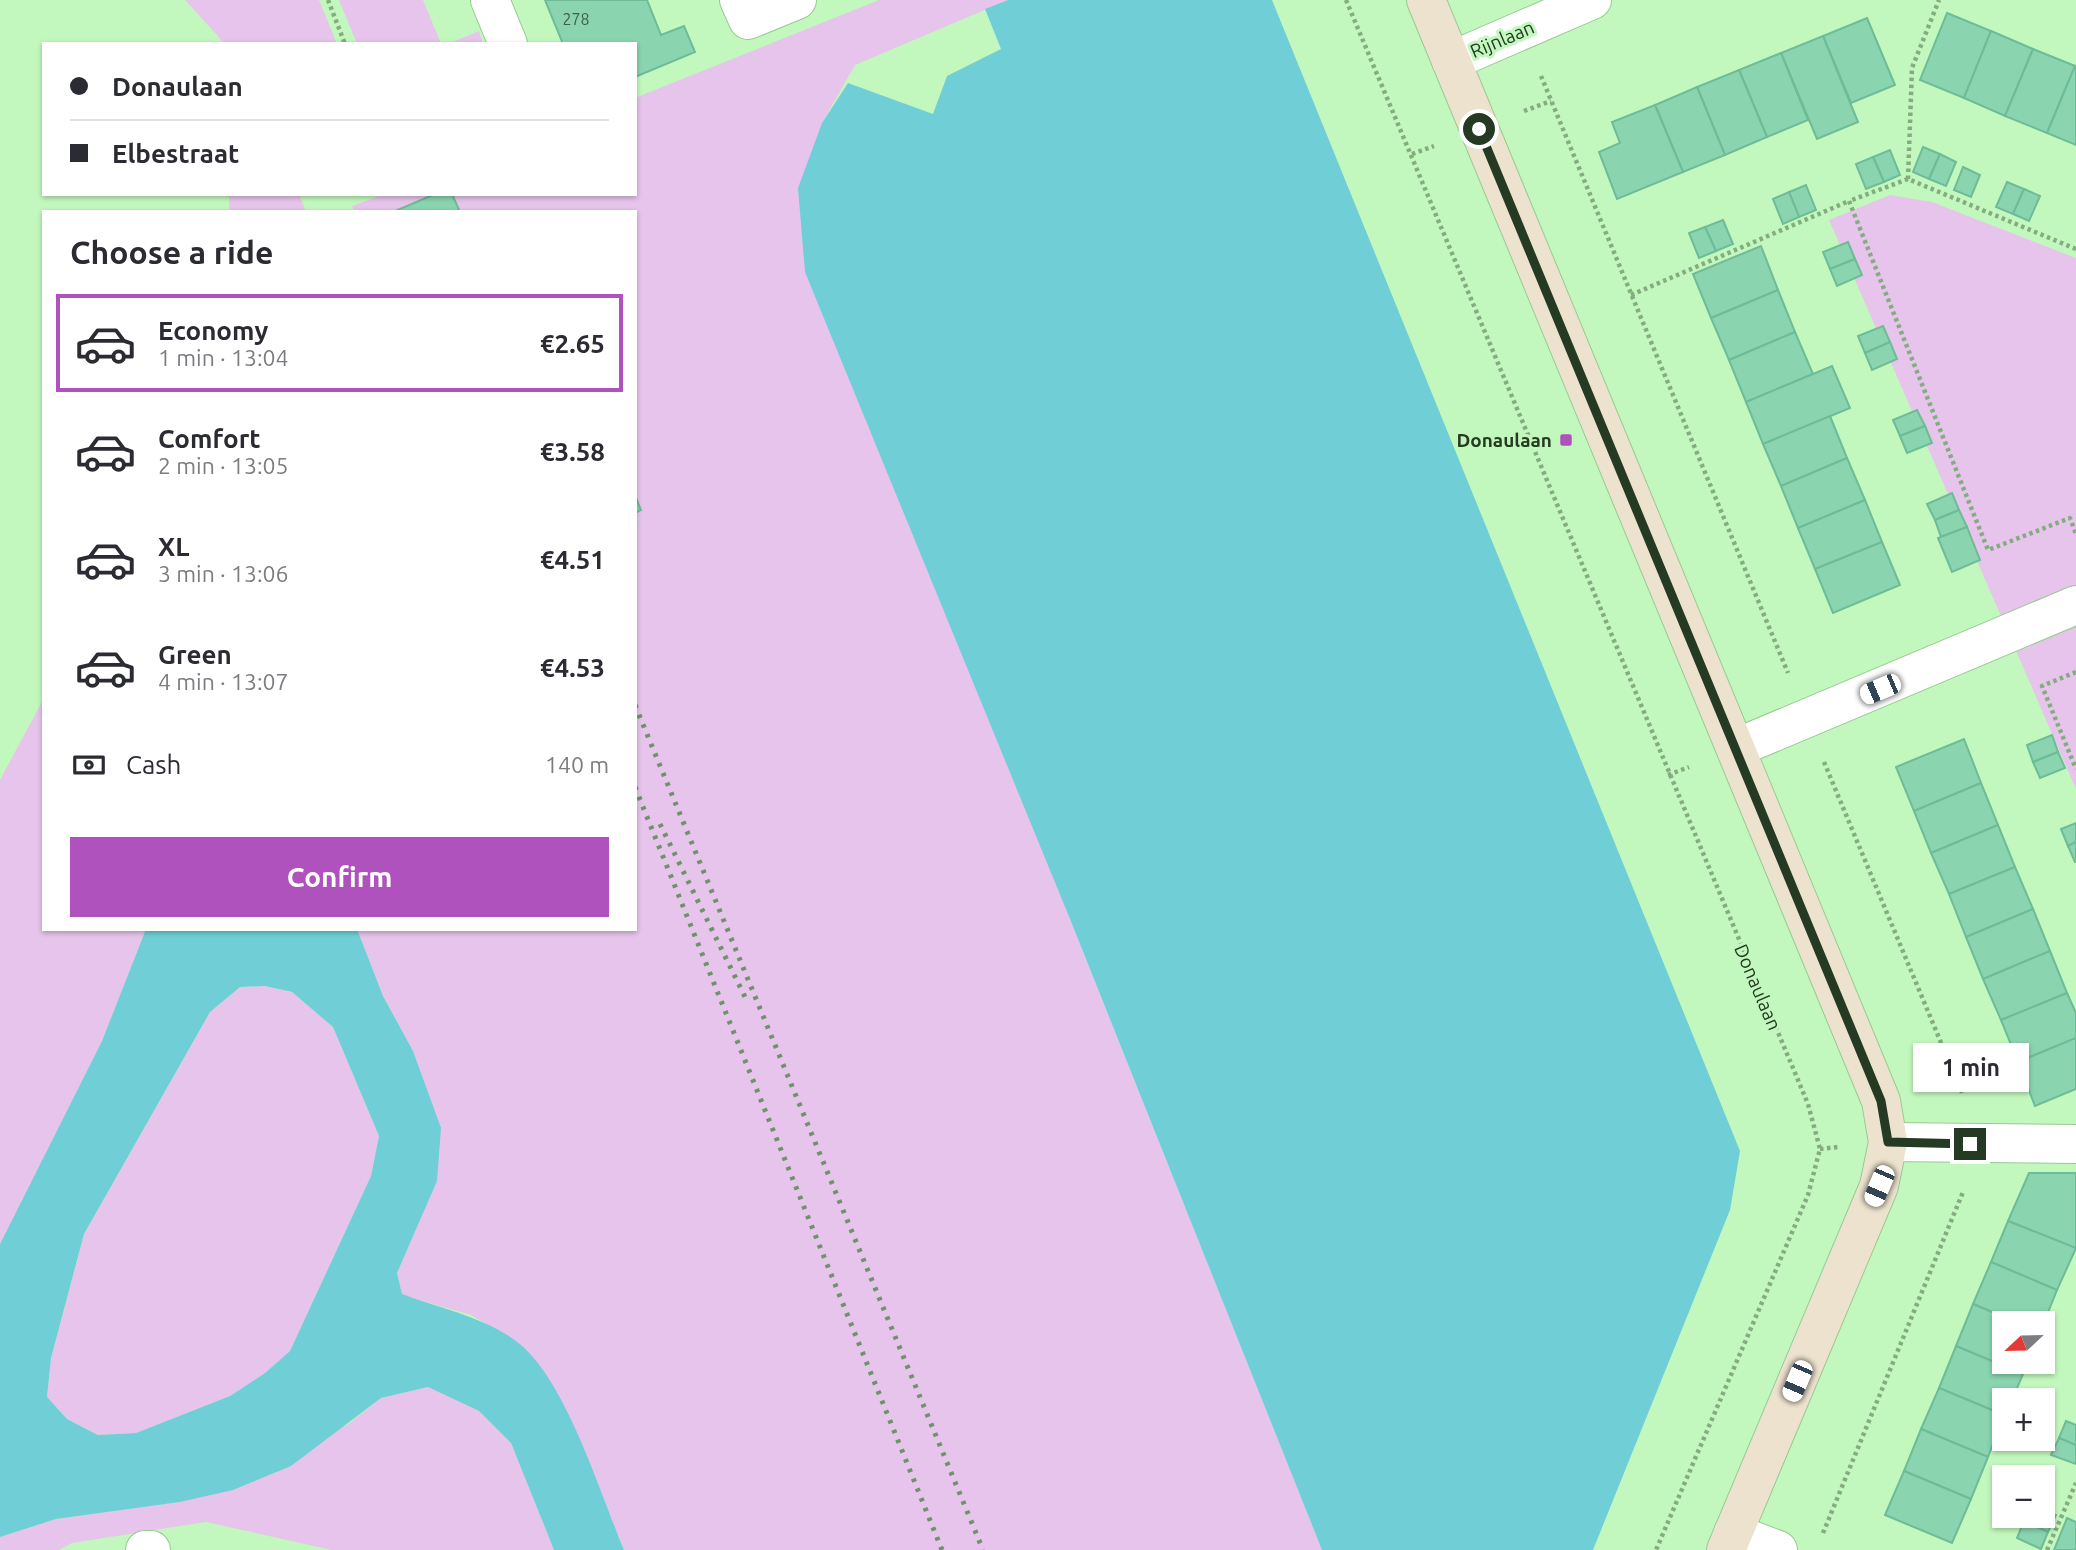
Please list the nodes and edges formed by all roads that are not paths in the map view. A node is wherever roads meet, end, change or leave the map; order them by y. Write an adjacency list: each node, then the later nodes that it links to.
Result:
1 (490, 0): 6 (street)
2 (797, 0): 5 (street)
3 (1426, 0): 7 (street)
4 (1592, 0): 7 (street, Rijnlaan)
5 (743, 10)
6 (507, 42)
7 (1451, 61): 9 (street)
8 (2076, 605): 9 (street)
9 (1736, 748): 10 (street)
10 (1888, 1142): 11 (street); 12 (street)
11 (2076, 1144)
12 (1730, 1541): 15 (street)
13 (145, 1550): 14 (street)
14 (151, 1550)
15 (1778, 1550)

